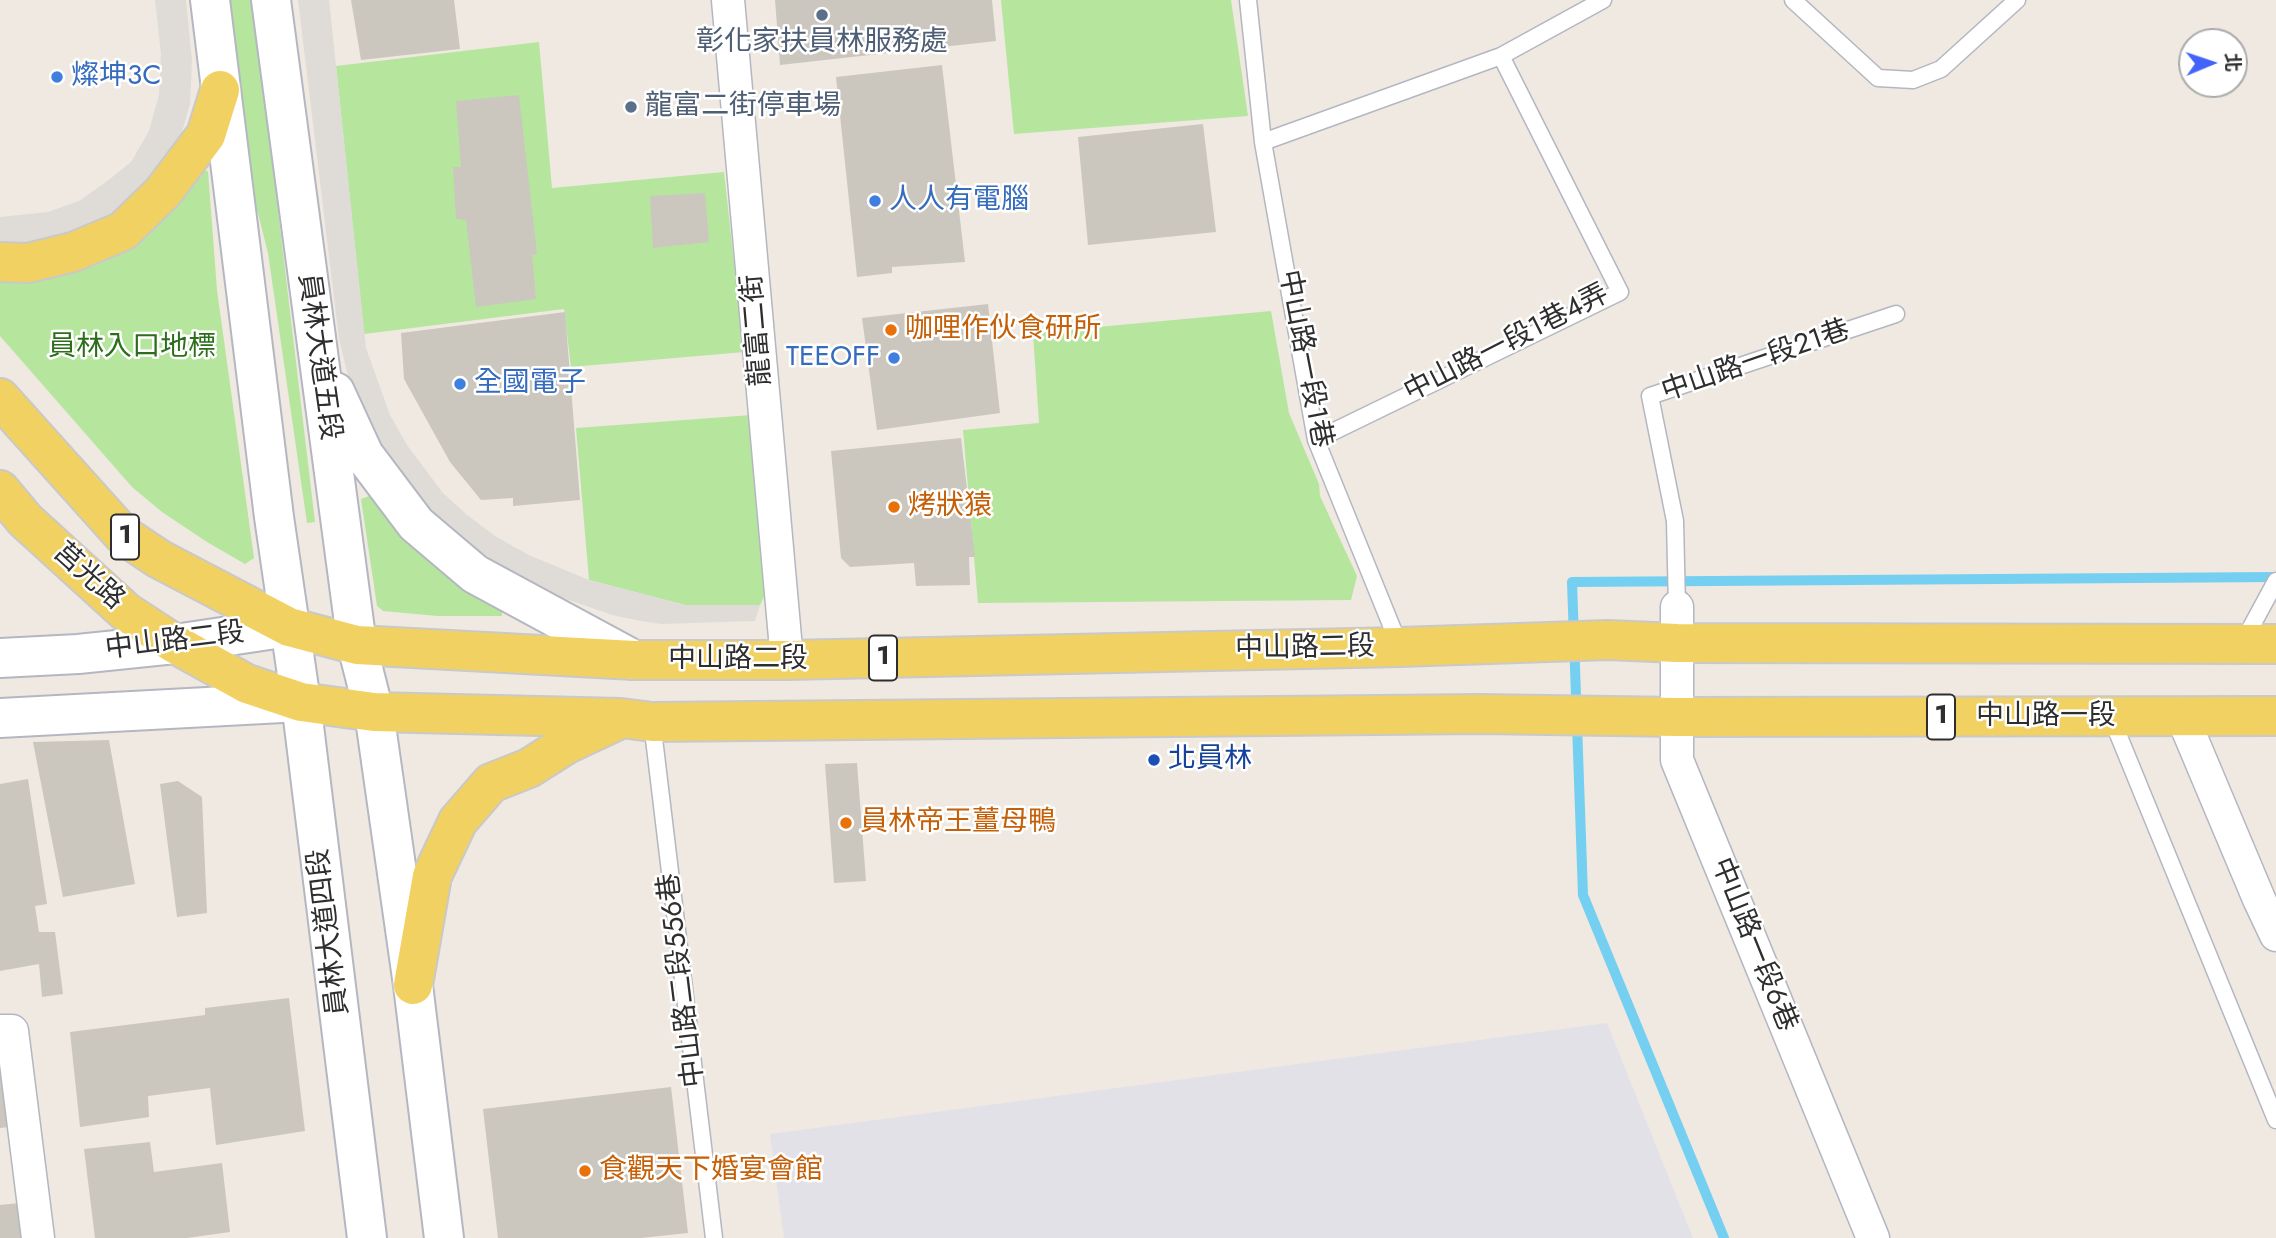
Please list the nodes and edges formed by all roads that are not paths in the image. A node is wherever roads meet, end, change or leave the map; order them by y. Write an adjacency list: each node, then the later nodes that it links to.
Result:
1 (210, 0): 9 (main road)
2 (271, 0): 12 (main road, 員林大道五段)
3 (728, 0): 26 (street, 龍富二街)
4 (1248, 0): 10 (lane, 中山路一段1巷)
5 (1603, 0): 8 (lane)
6 (1793, 0): 7 (lane)
7 (2017, 0)
8 (1501, 56): 10 (lane); 15 (lane, 中山路一段1巷4弄)
9 (220, 90): 11 (main road); 19 (main road)
10 (1263, 142): 15 (lane, 中山路一段1巷)
11 (0, 262)
12 (310, 304): 22 (main road, 員林大道五段); 25 (main road)
13 (1896, 314): 18 (lane, 中山路一段21巷)
14 (0, 398): 19 (main road, 莒光路 / 1)
15 (1316, 440): 23 (lane, 中山路一段1巷)
16 (0, 490): 21 (main road, 莒光路 / 1)
17 (2276, 581): 20 (lane)
18 (1677, 625): 20 (main road, 1); 23 (main road, 中山路二段 / 1); 32 (street, 中山路一段6巷)
19 (289, 627): 21 (main road, 中山路二段 / 1); 22 (main road, 中山路二段 / 1); 27 (main road, 員林大道四段)
20 (2260, 633)
21 (175, 644): 24 (main road, 中山路二段); 27 (main road, 莒光路 / 1)
22 (358, 645): 25 (main road, 中山路二段 / 1); 28 (main road, 員林大道五段)
23 (1400, 647): 26 (main road, 中山路二段 / 1)
24 (0, 658)
25 (634, 660): 26 (main road, 中山路二段 / 1)
26 (788, 660)
27 (302, 702): 28 (main road, 1); 33 (main road); 40 (main road, 員林大道四段)
28 (374, 712): 34 (main road, 1); 36 (main road)
29 (2111, 716): 30 (main road, 中山路一段 / 1); 32 (main road, 中山路一段 / 1); 38 (lane)
30 (2182, 716): 31 (main road, 中山路一段 / 1); 35 (street)
31 (2276, 716)
32 (1677, 717): 34 (main road, 中山路一段 / 1); 43 (street, 中山路一段6巷)
33 (0, 718)
34 (637, 720): 36 (main road); 42 (lane, 中山路二段556巷)
35 (2276, 935)
36 (413, 985): 41 (main road)
37 (6, 1031): 39 (street)
38 (2276, 1120)
39 (38, 1238)
40 (367, 1238)
41 (444, 1238)
42 (714, 1238)
43 (1873, 1238)

